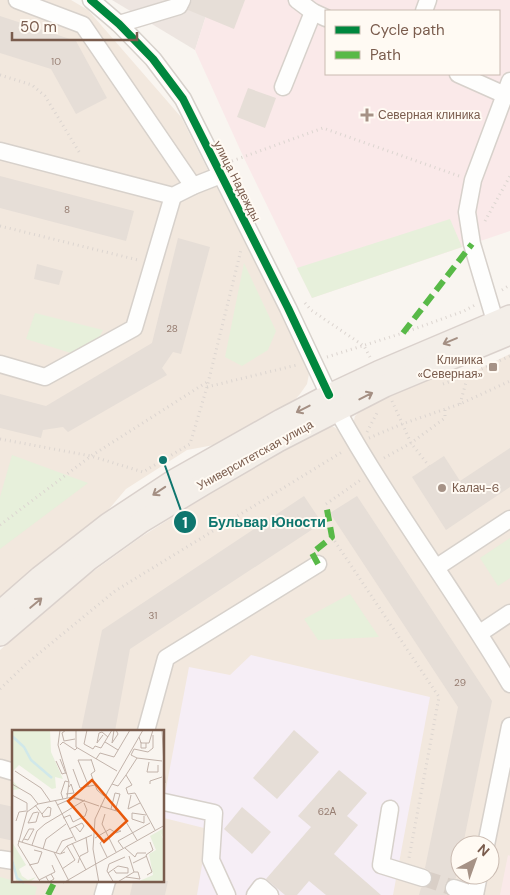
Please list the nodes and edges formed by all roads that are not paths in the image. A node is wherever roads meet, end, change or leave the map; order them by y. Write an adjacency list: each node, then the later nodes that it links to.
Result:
1 (17, 0): 12 (street)
2 (91, 0): 6 (street, улица Надежды)
3 (182, 0): 6 (street)
4 (297, 0): 5 (street)
5 (319, 15): 8 (street)
6 (119, 24): 11 (street, улица Надежды)
7 (462, 75): 9 (street)
8 (283, 87)
9 (507, 88): 14 (street)
10 (0, 151): 13 (street)
11 (219, 171): 12 (street); 16 (street, улица Надежды)
12 (193, 186): 13 (street)
13 (173, 196): 15 (street)
14 (505, 324): 16 (main road, Университетская улица)
15 (0, 364)
16 (333, 403): 19 (street, улица Надежды); 20 (main road, Университетская улица, one-way to 20); 23 (main road, Университетская улица, one-way to 16)
17 (510, 519): 19 (street)
18 (318, 564): 26 (street)
19 (437, 567): 22 (street, улица Надежды)
20 (0, 612)
21 (510, 613): 22 (street)
22 (480, 633): 24 (street, улица Надежды)
23 (0, 635)
24 (510, 684)
25 (510, 726): 29 (street)
26 (146, 730)
27 (165, 802): 34 (street)
28 (390, 809): 30 (street)
29 (488, 835)
30 (423, 878)
31 (107, 882): 33 (street)
32 (454, 888): 37 (street)
33 (104, 895)
34 (227, 895)
35 (255, 895): 36 (street)
36 (270, 895)
37 (475, 895)

